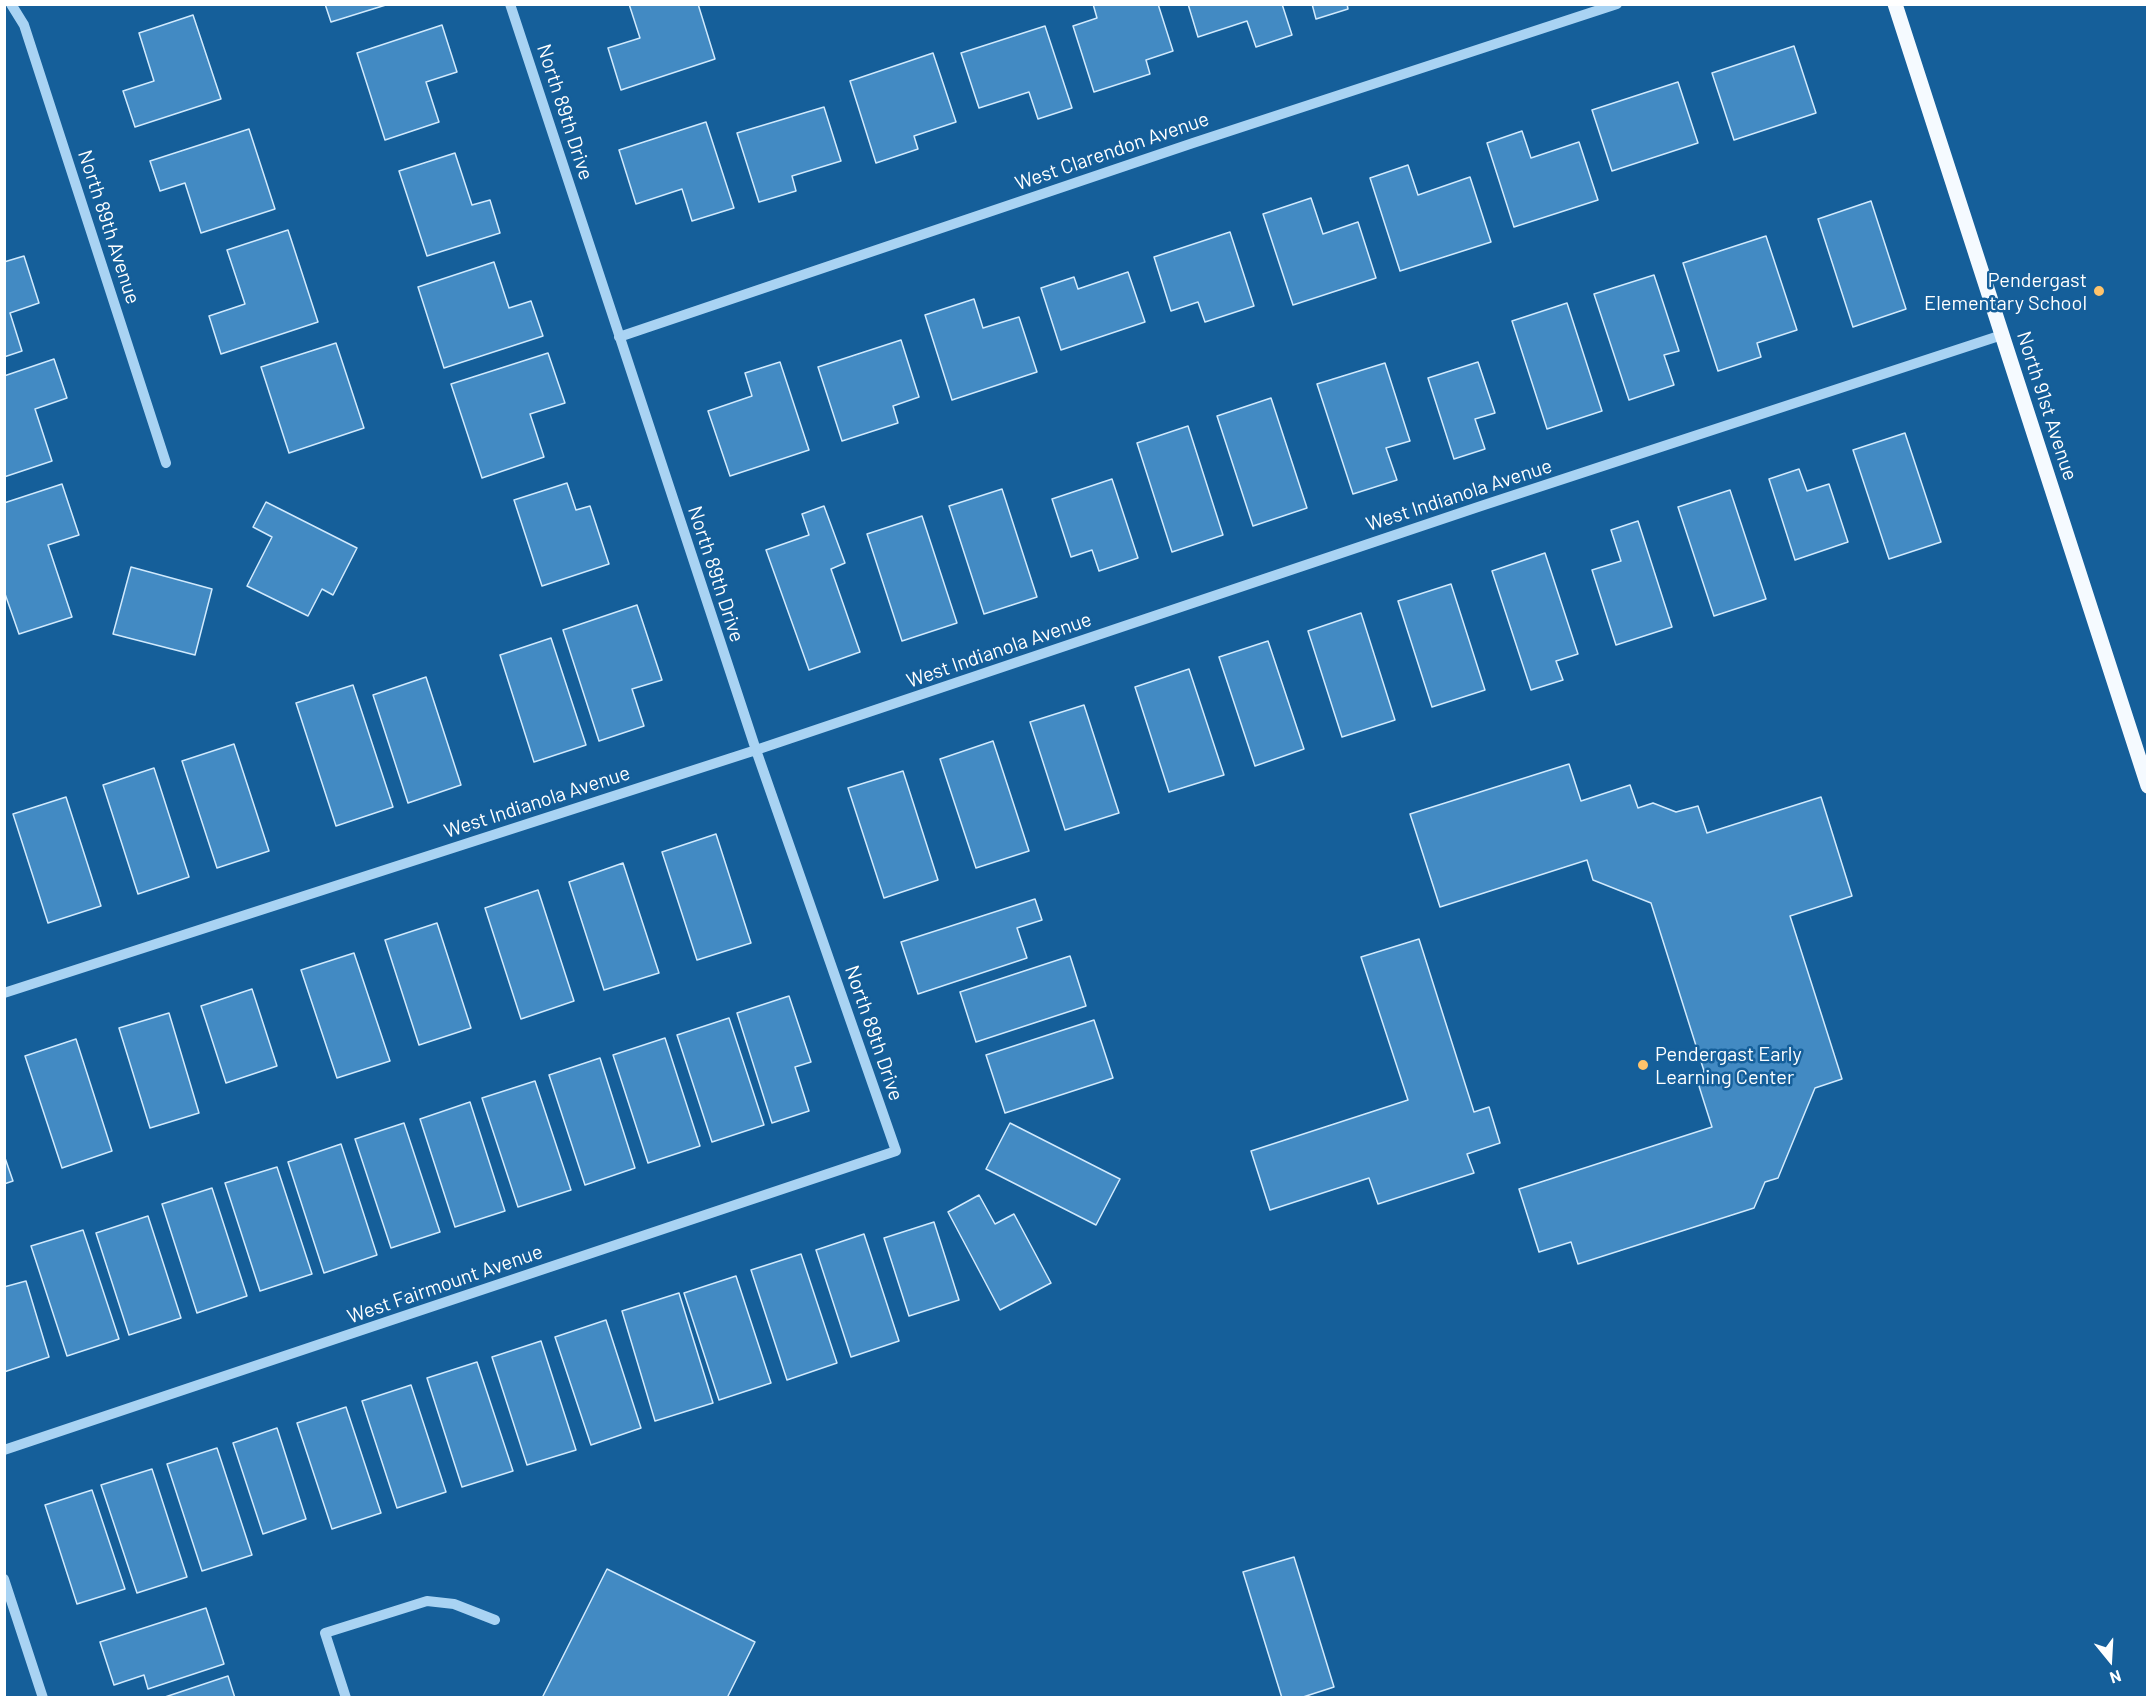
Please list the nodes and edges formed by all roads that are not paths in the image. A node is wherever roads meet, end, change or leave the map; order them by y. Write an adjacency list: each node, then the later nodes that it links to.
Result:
1 (11, 4): 7 (street, North 89th Avenue)
2 (510, 4): 6 (street, North 89th Drive)
3 (1617, 4): 6 (street, West Clarendon Avenue)
4 (1895, 4): 5 (main road, North 91st Avenue)
5 (2002, 335): 8 (street, West Indianola Avenue); 9 (main road, North 91st Avenue)
6 (619, 337): 8 (street, North 89th Drive)
7 (166, 463)
8 (756, 750): 10 (street, West Indianola Avenue); 11 (street, North 89th Drive)
9 (2148, 786)
10 (4, 993)
11 (896, 1151): 12 (street, West Fairmount Avenue)
12 (4, 1450)
13 (4, 1580): 15 (street)
14 (495, 1620): 16 (street)
15 (43, 1698)
16 (346, 1698)

